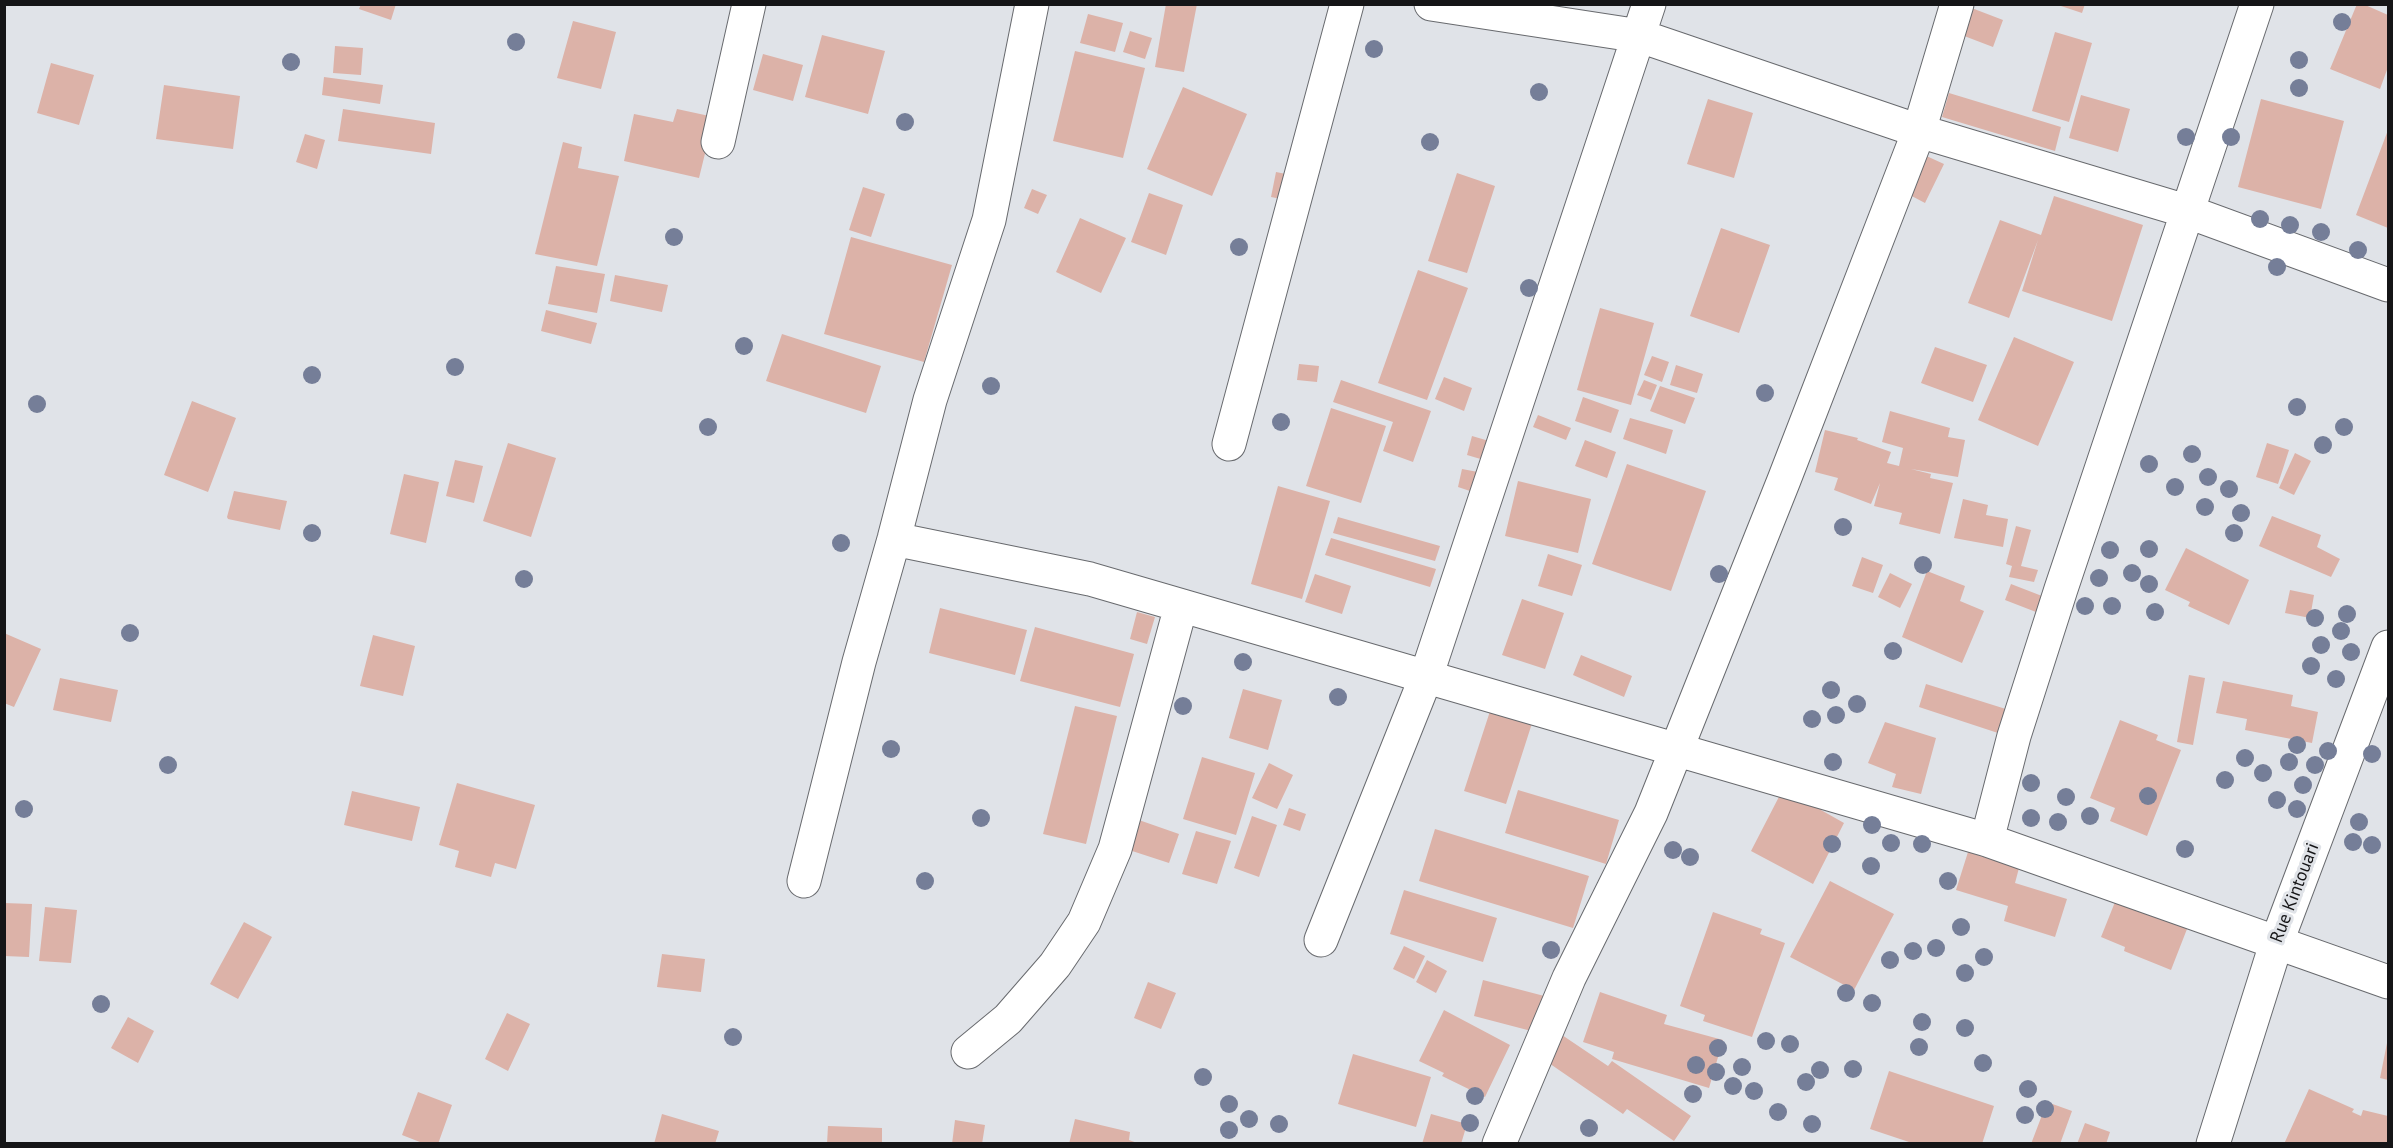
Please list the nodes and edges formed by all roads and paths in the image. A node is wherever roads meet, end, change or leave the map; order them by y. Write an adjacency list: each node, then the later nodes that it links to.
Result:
1 (749, 4): 10 (street)
2 (1032, 4): 14 (street)
3 (1347, 4): 13 (street)
4 (1431, 4): 8 (street)
5 (1649, 4): 8 (street)
6 (1957, 4): 9 (street)
7 (2257, 4): 11 (street)
8 (1640, 36): 9 (street); 17 (street)
9 (1919, 131): 11 (street); 18 (street)
10 (718, 142)
11 (2186, 211): 12 (street); 19 (street)
12 (2388, 285)
13 (1230, 444)
14 (894, 539): 15 (street); 20 (street)
15 (1181, 606): 17 (street); 24 (street)
16 (2388, 647): 22 (street, Rue Kintouari)
17 (1426, 677): 18 (street); 21 (street)
18 (1675, 749): 19 (street); 25 (street)
19 (1987, 840): 22 (street)
20 (804, 881)
21 (1322, 940)
22 (2276, 944): 23 (street); 26 (street, Rue Kintouari)
23 (2388, 982)
24 (968, 1052)
25 (1499, 1143)
26 (2213, 1143)

